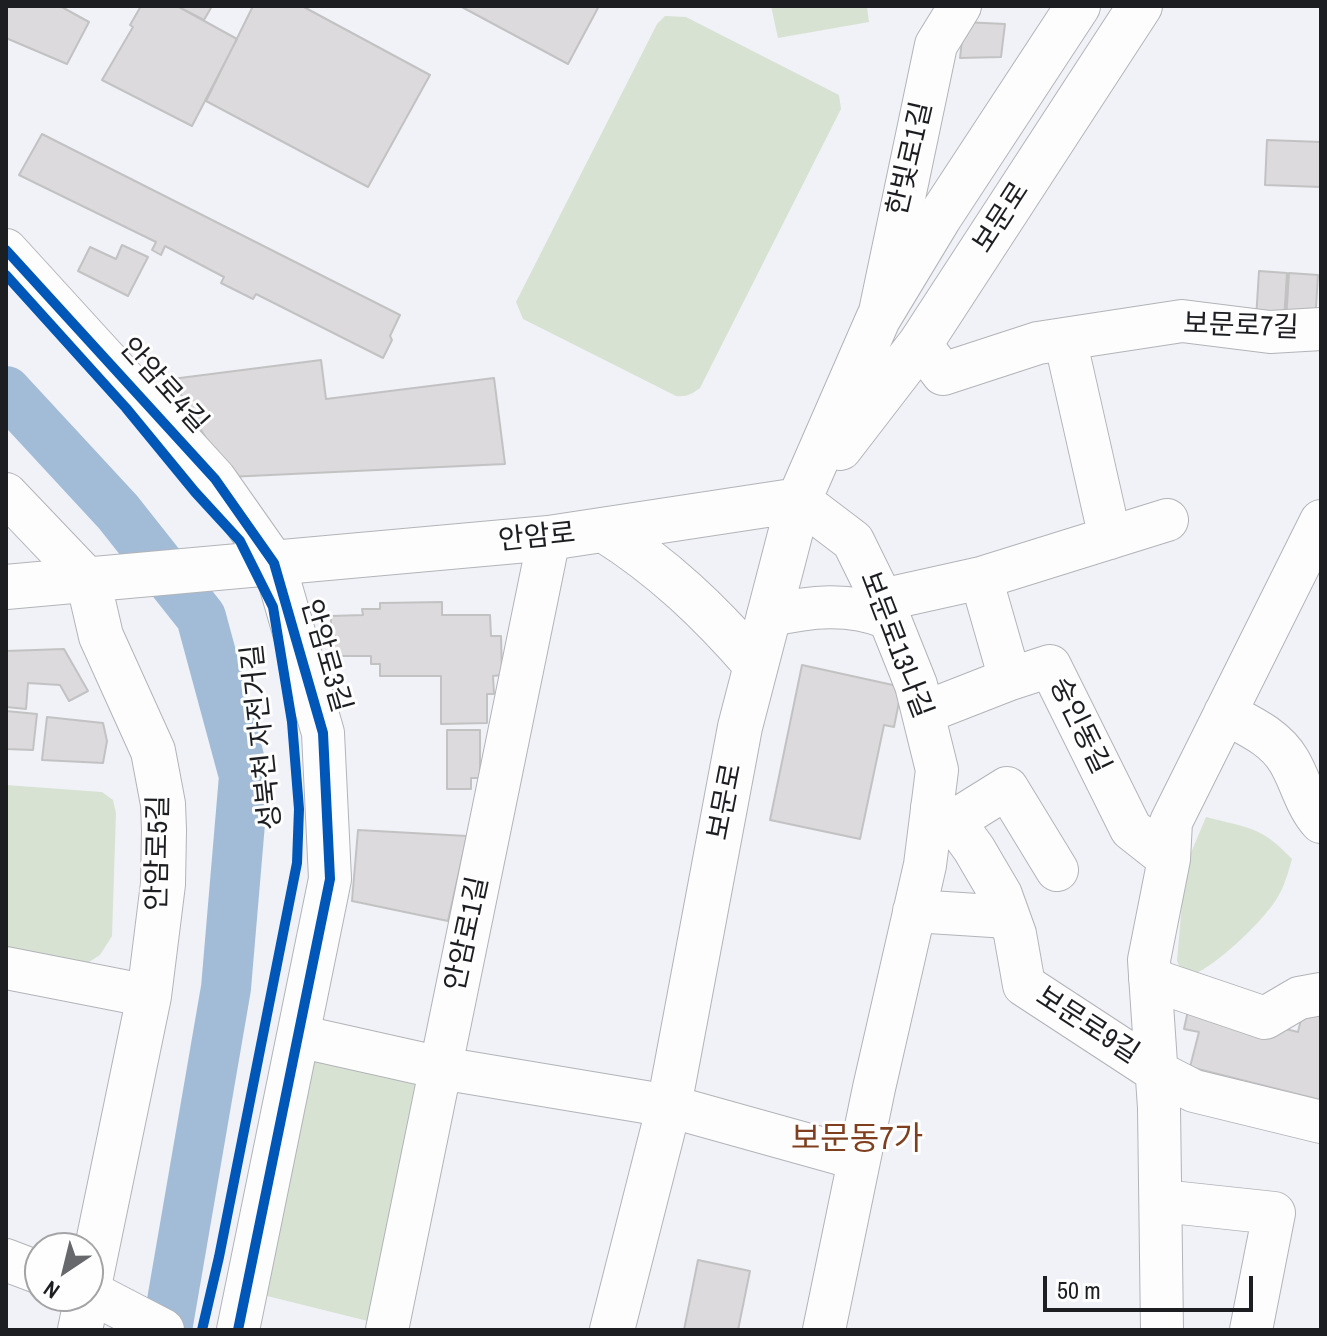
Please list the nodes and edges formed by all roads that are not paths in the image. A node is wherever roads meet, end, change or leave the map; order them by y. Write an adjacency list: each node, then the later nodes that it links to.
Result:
1 (960, 6): 5 (street, 한빛로1길)
2 (1078, 6): 5 (main road, 보문로)
3 (1140, 6): 8 (main road, 보문로)
4 (6, 250): 16 (street, 안암로4길)
5 (878, 319): 10 (main road, 보문로)
6 (1321, 329): 7 (street, 보문로7길)
7 (1065, 339): 8 (street, 보문로7길); 15 (street)
8 (920, 344): 10 (main road, 보문로)
9 (6, 494): 18 (street)
10 (799, 500): 13 (main road, 안암로); 20 (street, 보문로13나길); 21 (main road, 보문로)
11 (1167, 520): 15 (street)
12 (1321, 521): 25 (street)
13 (604, 530): 14 (main road, 안암로); 22 (main road)
14 (549, 538): 16 (main road, 안암로); 38 (street, 안암로1길)
15 (1110, 538): 17 (street)
16 (274, 563): 18 (main road, 안암로); 37 (street, 안암로3길)
17 (981, 578): 20 (street); 23 (street, 숭인동길)
18 (88, 580): 19 (main road); 36 (main road, 안암로5길)
19 (6, 587)
20 (886, 609): 21 (street); 24 (street, 보문로13나길)
21 (768, 616): 22 (main road, 보문로)
22 (755, 664): 40 (main road, 보문로)
23 (1010, 679): 24 (street); 29 (street, 숭인동길)
24 (923, 713): 27 (street, 보문로13나길)
25 (1225, 713): 26 (street); 29 (street)
26 (1311, 778): 28 (street)
27 (943, 814): 30 (street); 31 (street, 보문로13나길); 32 (street, 보문로9길)
28 (1321, 822)
29 (1169, 859): 34 (street)
30 (1057, 870)
31 (914, 911): 32 (street); 42 (street, 보문로13나길)
32 (1008, 917): 39 (street, 보문로9길)
33 (6, 968): 36 (street)
34 (1150, 979): 35 (street); 39 (street)
35 (1321, 994)
36 (149, 996): 44 (main road, 안암로5길)
37 (298, 1036): 38 (street); 47 (street, 안암로3길)
38 (441, 1068): 40 (street); 48 (street, 안암로1길)
39 (1157, 1072): 41 (street, 보문로9길); 43 (street)
40 (669, 1106): 42 (street); 49 (main road, 보문로)
41 (1321, 1122)
42 (859, 1159): 50 (street, 보문로13나길)
43 (1162, 1201): 51 (street); 52 (street)
44 (101, 1232)
45 (104, 1301): 46 (street)
46 (163, 1330)
47 (238, 1330)
48 (387, 1330)
49 (612, 1330)
50 (824, 1330)
51 (1162, 1330)
52 (1251, 1330)

